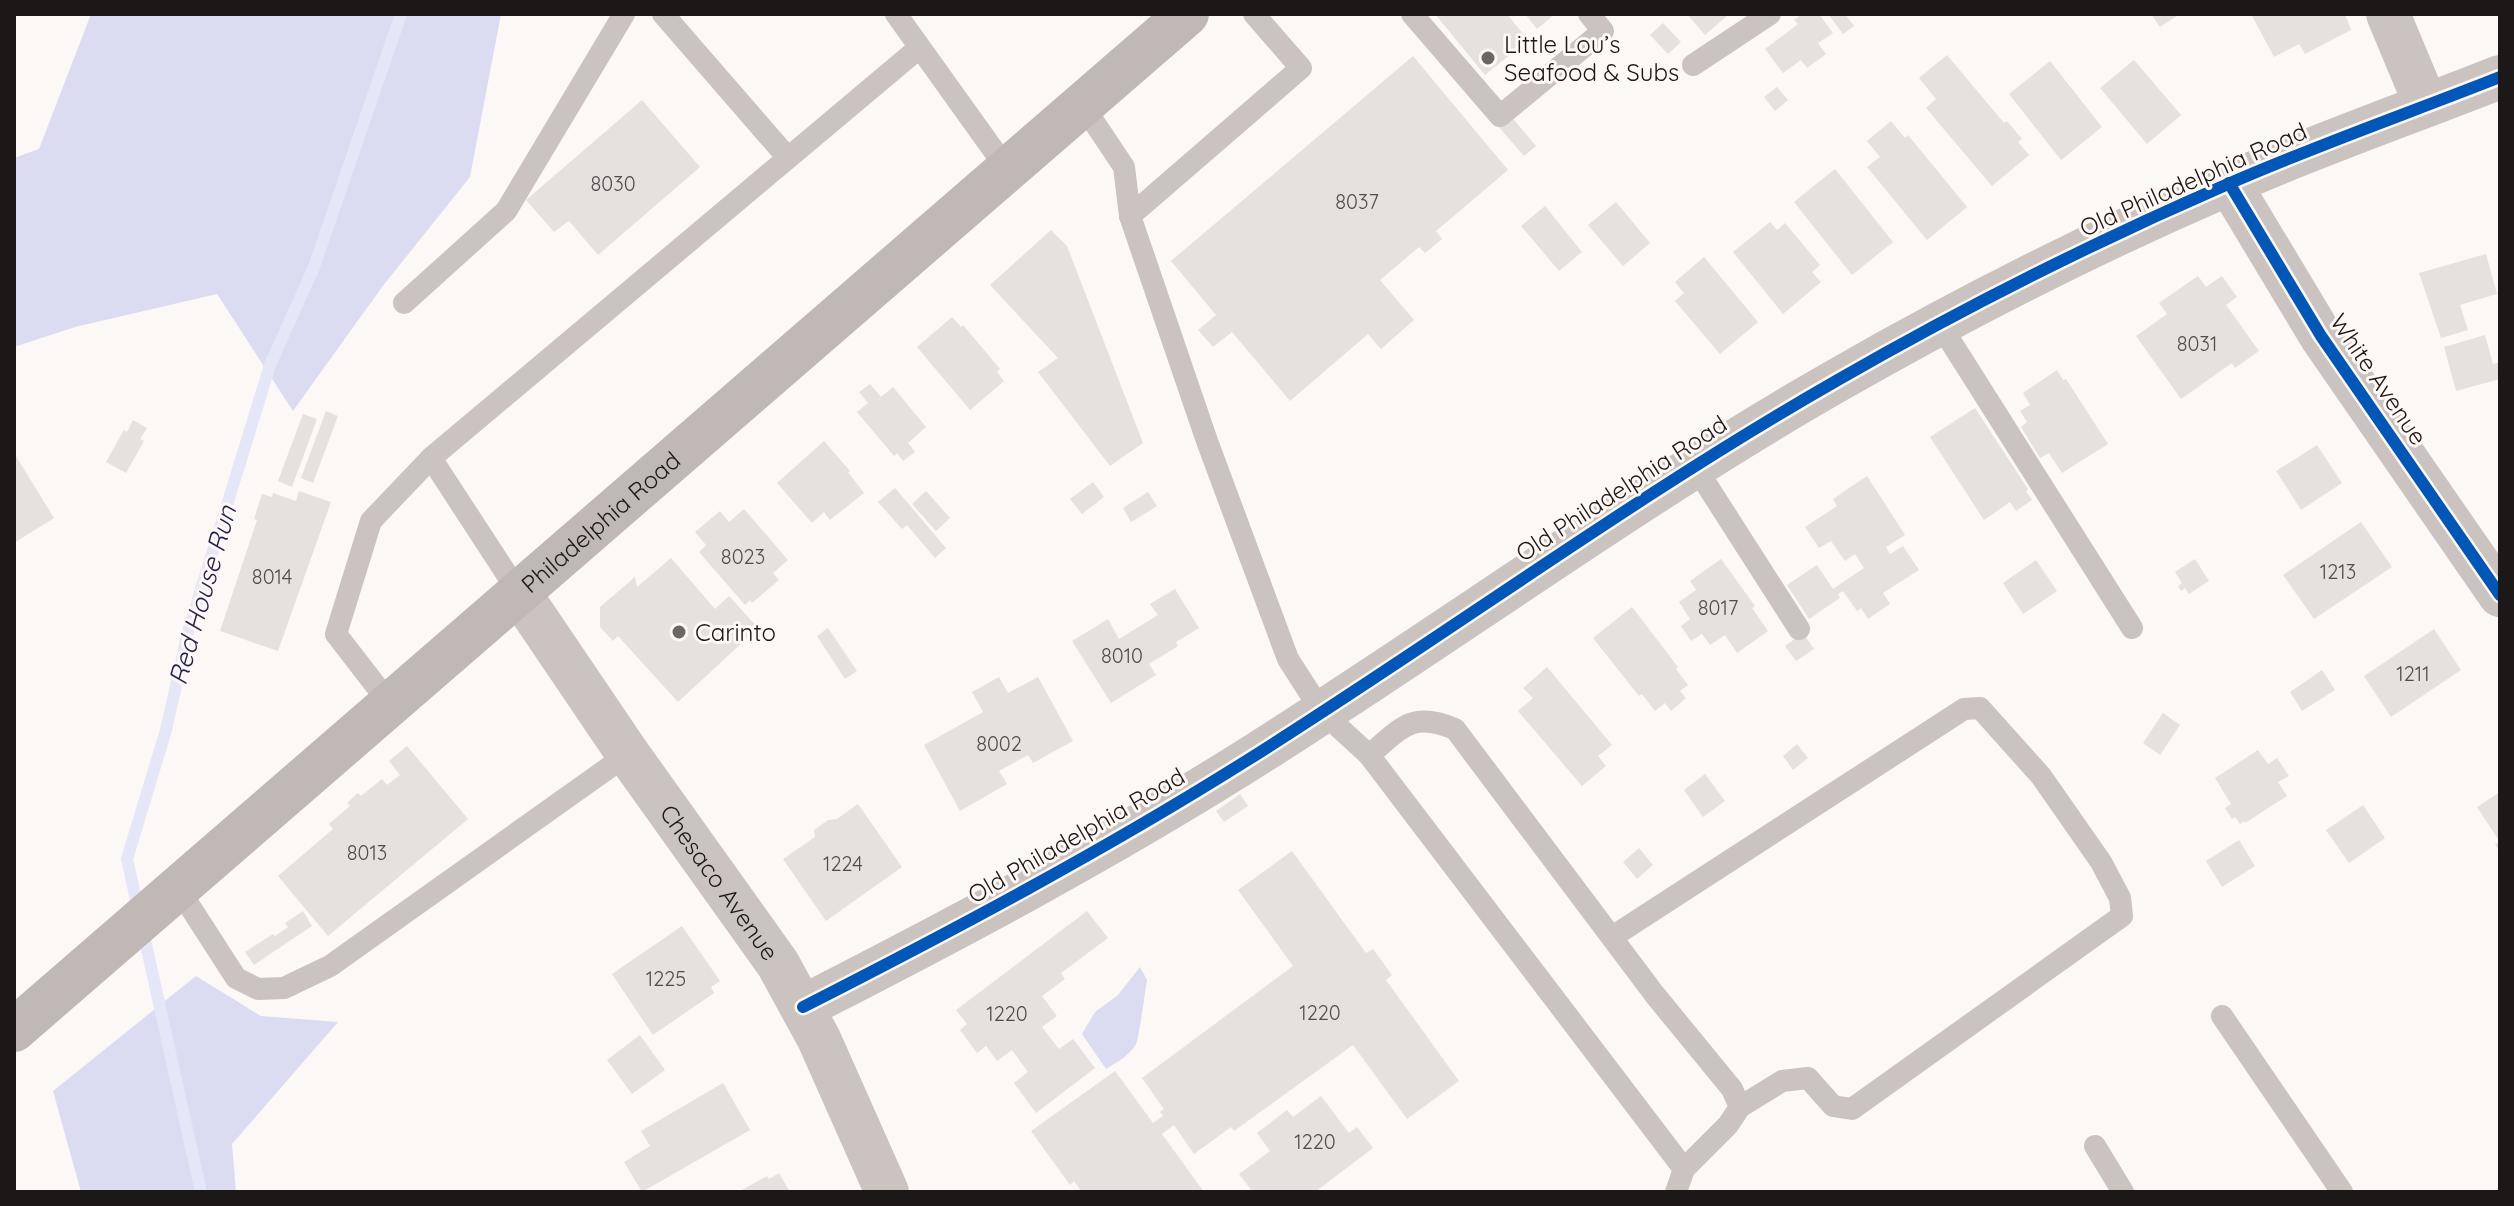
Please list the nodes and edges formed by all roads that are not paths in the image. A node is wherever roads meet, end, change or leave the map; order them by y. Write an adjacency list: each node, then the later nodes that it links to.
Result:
1 (624, 14): 19 (lane)
2 (663, 14): 15 (lane)
3 (896, 14): 10 (lane)
4 (1187, 14): 13 (main road, Philadelphia Road)
5 (1254, 14): 18 (lane)
6 (1412, 14): 7 (lane)
7 (1589, 14)
8 (1770, 14): 11 (lane)
9 (2388, 14): 14 (street)
10 (919, 48): 15 (lane); 16 (lane)
11 (1693, 65)
12 (2500, 77): 14 (street, Old Philadelphia Road)
13 (1082, 104): 16 (main road, Philadelphia Road); 18 (lane)
14 (2426, 105): 17 (street, Old Philadelphia Road)
15 (788, 158): 21 (lane)
16 (1007, 169): 23 (main road, Philadelphia Road)
17 (2229, 183): 20 (street, Old Philadelphia Road); 24 (street, White Avenue)
18 (1130, 216): 28 (lane)
19 (404, 303)
20 (1939, 323): 22 (street, Old Philadelphia Road); 25 (lane)
21 (431, 458): 23 (lane); 27 (lane)
22 (1694, 465): 26 (lane); 28 (street, Old Philadelphia Road)
23 (519, 593): 27 (main road, Philadelphia Road); 29 (street, Chesaco Avenue)
24 (2500, 595)
25 (2132, 628)
26 (1799, 629)
27 (390, 704): 31 (main road, Philadelphia Road)
28 (1322, 712): 30 (lane); 33 (street, Old Philadelphia Road)
29 (628, 754): 31 (lane); 33 (street, Chesaco Avenue)
30 (1369, 755): 32 (lane); 38 (lane)
31 (164, 900): 35 (main road, Philadelphia Road)
32 (1612, 937): 36 (lane); 36 (lane)
33 (803, 1007): 39 (street, Chesaco Avenue)
34 (2222, 1016): 42 (lane)
35 (14, 1030)
36 (1740, 1107): 38 (lane)
37 (2095, 1146): 41 (lane)
38 (1684, 1169): 40 (lane)
39 (887, 1192)
40 (1676, 1192)
41 (2123, 1192)
42 (2342, 1192)

